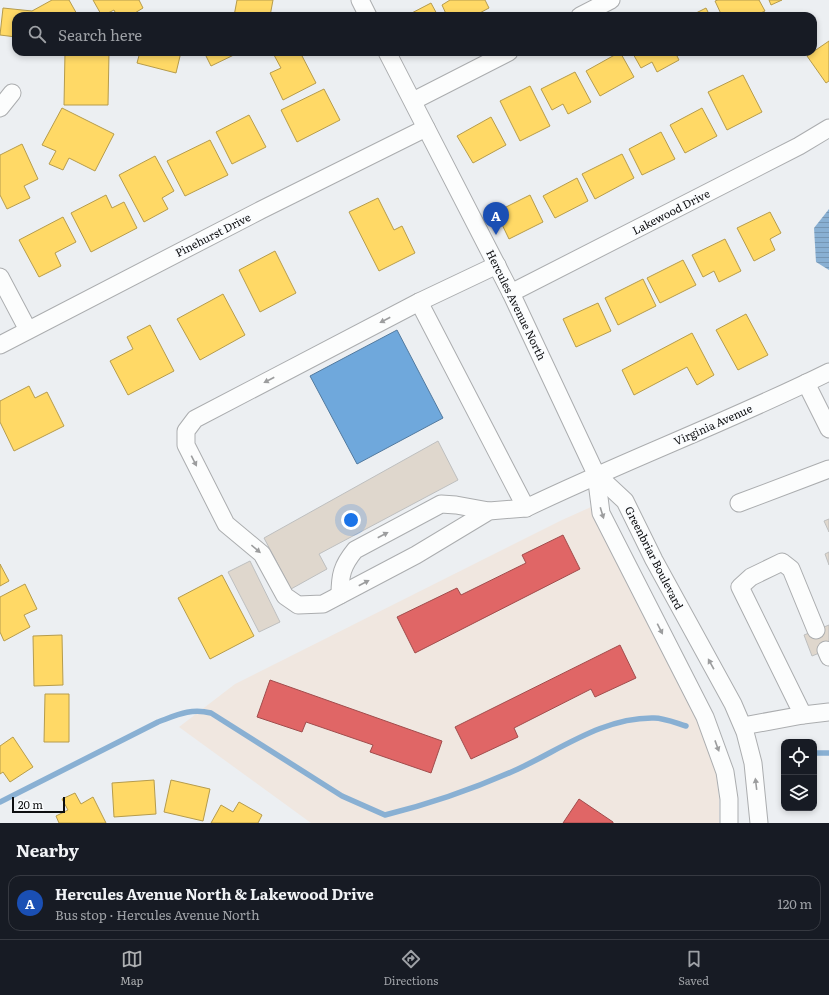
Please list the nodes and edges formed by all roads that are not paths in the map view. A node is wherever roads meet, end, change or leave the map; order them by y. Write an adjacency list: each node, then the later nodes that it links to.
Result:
1 (360, 0): 3 (street)
2 (611, 0): 4 (street)
3 (366, 12)
4 (588, 12)
5 (389, 56): 8 (street, Hercules Avenue North)
6 (501, 56): 8 (street)
7 (12, 93): 9 (street)
8 (413, 101): 10 (street, Hercules Avenue North)
9 (0, 108)
10 (426, 128): 12 (street, Hercules Avenue North); 16 (street, Pinehurst Drive)
11 (829, 128): 14 (street, Lakewood Drive)
12 (497, 265): 14 (street, Hercules Avenue North); 15 (street)
13 (0, 276): 16 (street)
14 (511, 293): 22 (street, Hercules Avenue North)
15 (419, 302): 24 (street); 26 (street, one-way to 26)
16 (28, 330): 17 (street, Pinehurst Drive)
17 (0, 345)
18 (829, 372): 19 (street, Virginia Avenue)
19 (806, 383): 20 (street); 22 (street, Virginia Avenue)
20 (829, 428)
21 (829, 469): 23 (street)
22 (596, 474): 24 (street, Virginia Avenue); 30 (street, Greenbriar Boulevard, one-way to 22); 31 (street, one-way to 31)
23 (739, 504)
24 (526, 508): 25 (street)
25 (489, 511): 26 (street, one-way to 25); 26 (street, one-way to 25)
26 (340, 595)
27 (816, 630): 29 (street)
28 (829, 712): 29 (street)
29 (803, 715): 30 (street)
30 (742, 726): 32 (street, Greenbriar Boulevard, one-way to 30)
31 (729, 823)
32 (759, 823)

